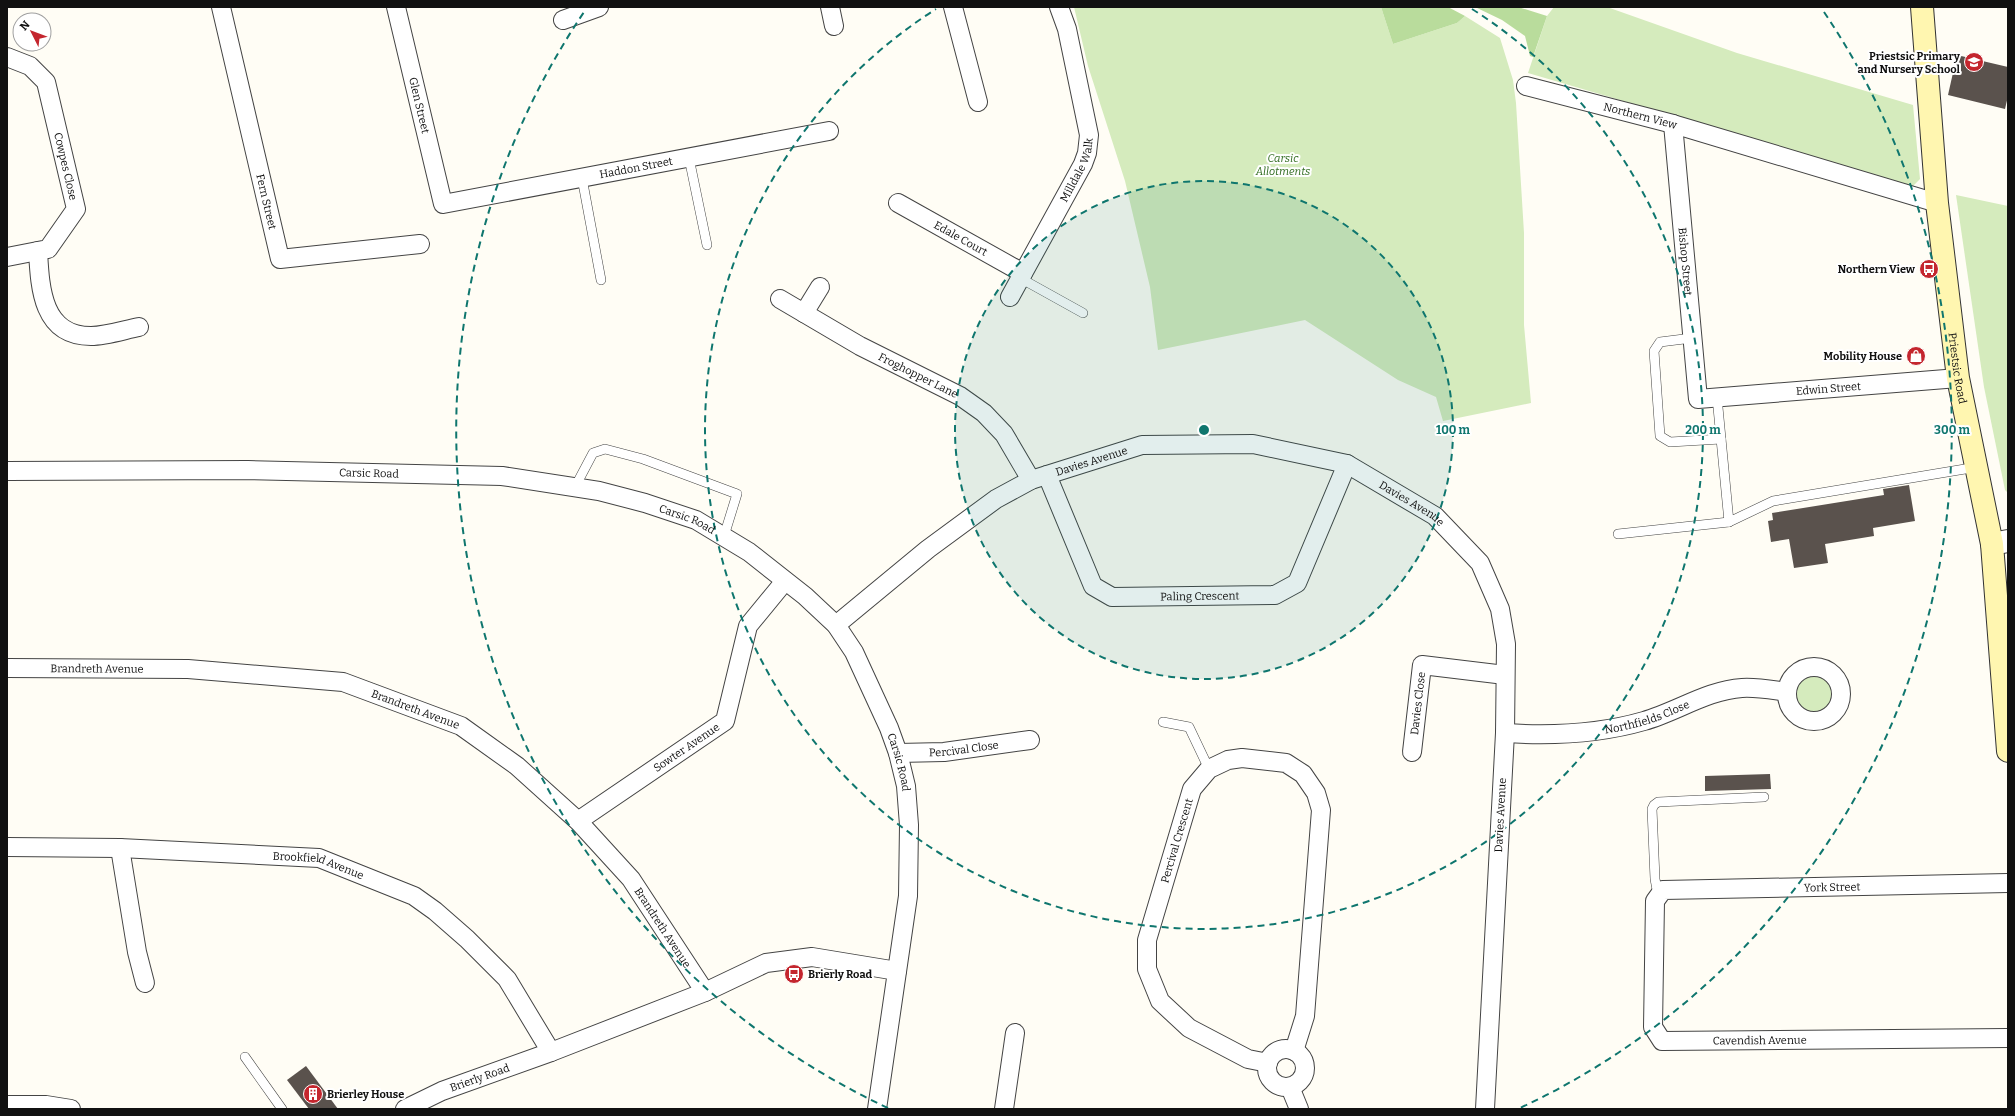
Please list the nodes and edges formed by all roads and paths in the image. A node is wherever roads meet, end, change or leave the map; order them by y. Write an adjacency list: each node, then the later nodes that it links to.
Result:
1 (221, 7): 20 (street, Fern Street)
2 (396, 7): 19 (street, Glen Street)
3 (600, 7): 8 (street)
4 (830, 7): 9 (street)
5 (953, 7): 12 (street)
6 (1059, 7): 24 (street, Milldale Walk)
7 (1922, 7): 17 (main road, Priestsic Road)
8 (563, 20)
9 (834, 26)
10 (7, 57): 22 (street, Cowpes Close)
11 (1526, 86): 13 (street, Northern View)
12 (978, 102)
13 (1673, 124): 17 (street, Northern View); 32 (street, Bishop Street)
14 (829, 131): 15 (street, Haddon Street)
15 (689, 158): 16 (street, Haddon Street); 21 (lane)
16 (582, 178): 19 (street, Haddon Street); 25 (lane)
17 (1937, 202): 33 (main road, Priestsic Road)
18 (898, 203): 24 (street, Edale Court)
19 (443, 204)
20 (420, 244)
21 (707, 245)
22 (38, 251): 23 (street, Cowpes Close); 31 (street)
23 (7, 257)
24 (1022, 276): 27 (street, Milldale Walk); 30 (lane)
25 (601, 280)
26 (820, 287): 29 (street)
27 (1010, 298)
28 (780, 299): 29 (street, Froghopper Lane)
29 (804, 313): 40 (street, Froghopper Lane)
30 (1083, 313)
31 (139, 327)
32 (1692, 338): 35 (street, Bishop Street); 36 (lane)
33 (1958, 378): 34 (street, Edwin Street); 38 (main road, Priestsic Road)
34 (1717, 397): 35 (street, Edwin Street); 36 (lane)
35 (1698, 399)
36 (1721, 439): 42 (lane)
37 (1347, 464): 40 (street, Davies Avenue); 40 (street, Paling Crescent); 49 (street, Davies Avenue)
38 (1977, 467): 42 (lane); 45 (main road, Priestsic Road)
39 (7, 471): 41 (street, Carsic Road)
40 (1039, 477): 47 (street, Davies Avenue)
41 (575, 487): 44 (street, Carsic Road); 44 (lane)
42 (1729, 522): 43 (lane)
43 (1618, 534)
44 (724, 536): 46 (street, Carsic Road)
45 (2000, 542): 54 (main road, Priestsic Road)
46 (785, 581): 47 (street, Carsic Road); 59 (street, Sowter Avenue)
47 (836, 625): 56 (street, Carsic Road)
48 (7, 668): 59 (street, Brandreth Avenue)
49 (1505, 675): 52 (street, Davies Avenue); 55 (street, Davies Close)
50 (1787, 692): 52 (street, Northfields Close)
51 (1163, 722): 57 (lane)
52 (1505, 733): 81 (street, Davies Avenue)
53 (1030, 740): 56 (street, Percival Close)
54 (2008, 751)
55 (1412, 752)
56 (898, 753): 64 (street, Carsic Road)
57 (1210, 770): 69 (street, Percival Crescent); 72 (street, Percival Crescent)
58 (1764, 797): 63 (lane)
59 (578, 821): 66 (street, Brandreth Avenue)
60 (7, 847): 61 (street, Brookfield Avenue)
61 (120, 848): 65 (street); 70 (street, Brookfield Avenue)
62 (2008, 883): 63 (street, York Street)
63 (1658, 895): 68 (street, Cavendish Avenue)
64 (897, 970): 66 (street, Brierly Road); 78 (street, Carsic Road)
65 (145, 983)
66 (705, 992): 70 (street, Brierly Road)
67 (1015, 1033): 79 (street)
68 (2008, 1038)
69 (1294, 1051): 72 (street); 73 (street)
70 (551, 1052): 77 (street, Brierly Road)
71 (245, 1057): 76 (lane)
72 (1268, 1063): 73 (street)
73 (1290, 1087): 80 (street)
74 (7, 1105): 75 (street)
75 (71, 1109)
76 (282, 1109)
77 (405, 1109)
78 (877, 1109)
79 (1004, 1109)
80 (1299, 1109)
81 (1485, 1109)

